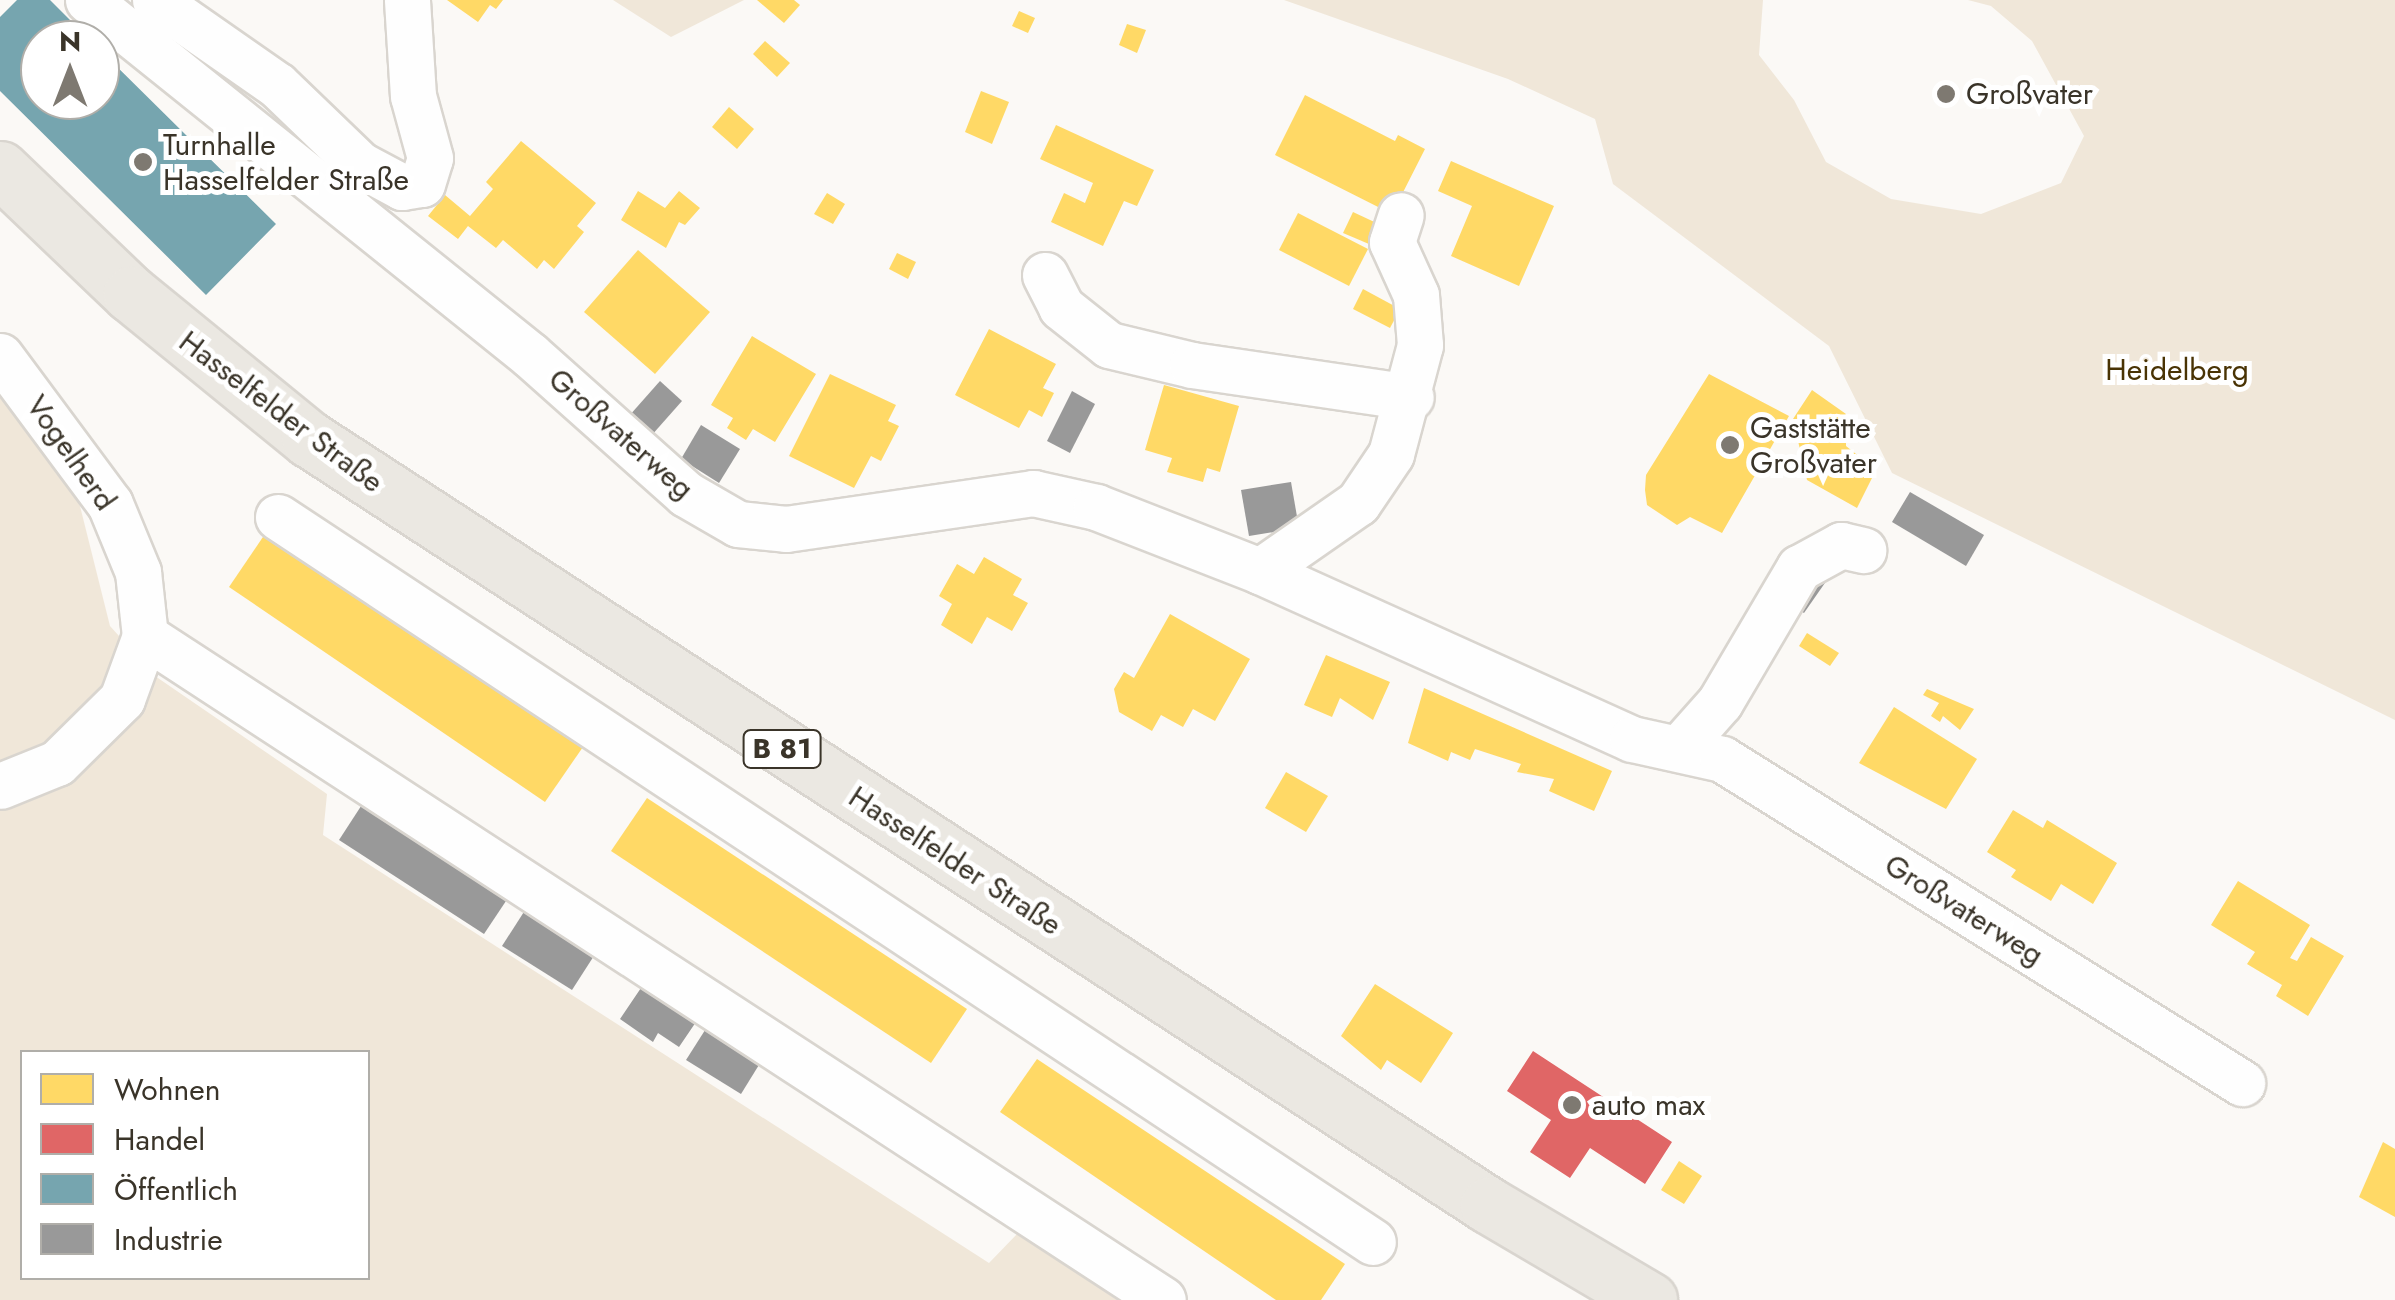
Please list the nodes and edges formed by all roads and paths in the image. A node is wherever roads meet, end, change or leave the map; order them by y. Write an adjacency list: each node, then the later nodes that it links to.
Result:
1 (88, 0): 11 (street, Großvaterweg)
2 (155, 0): 3 (street)
3 (407, 0)
4 (0, 169): 18 (main road, Hasselfelder Straße / B 81)
5 (1401, 215): 8 (street)
6 (1046, 275): 8 (street)
7 (0, 356): 12 (street, Vogelherd)
8 (1411, 398): 11 (street)
9 (278, 517): 16 (street)
10 (1863, 550): 13 (street)
11 (1260, 571): 13 (street, Großvaterweg)
12 (145, 636): 14 (street, Vogelherd); 17 (street)
13 (1682, 745): 15 (street, Großvaterweg)
14 (0, 786)
15 (2242, 1083)
16 (1373, 1242)
17 (1163, 1300)
18 (1649, 1300)

